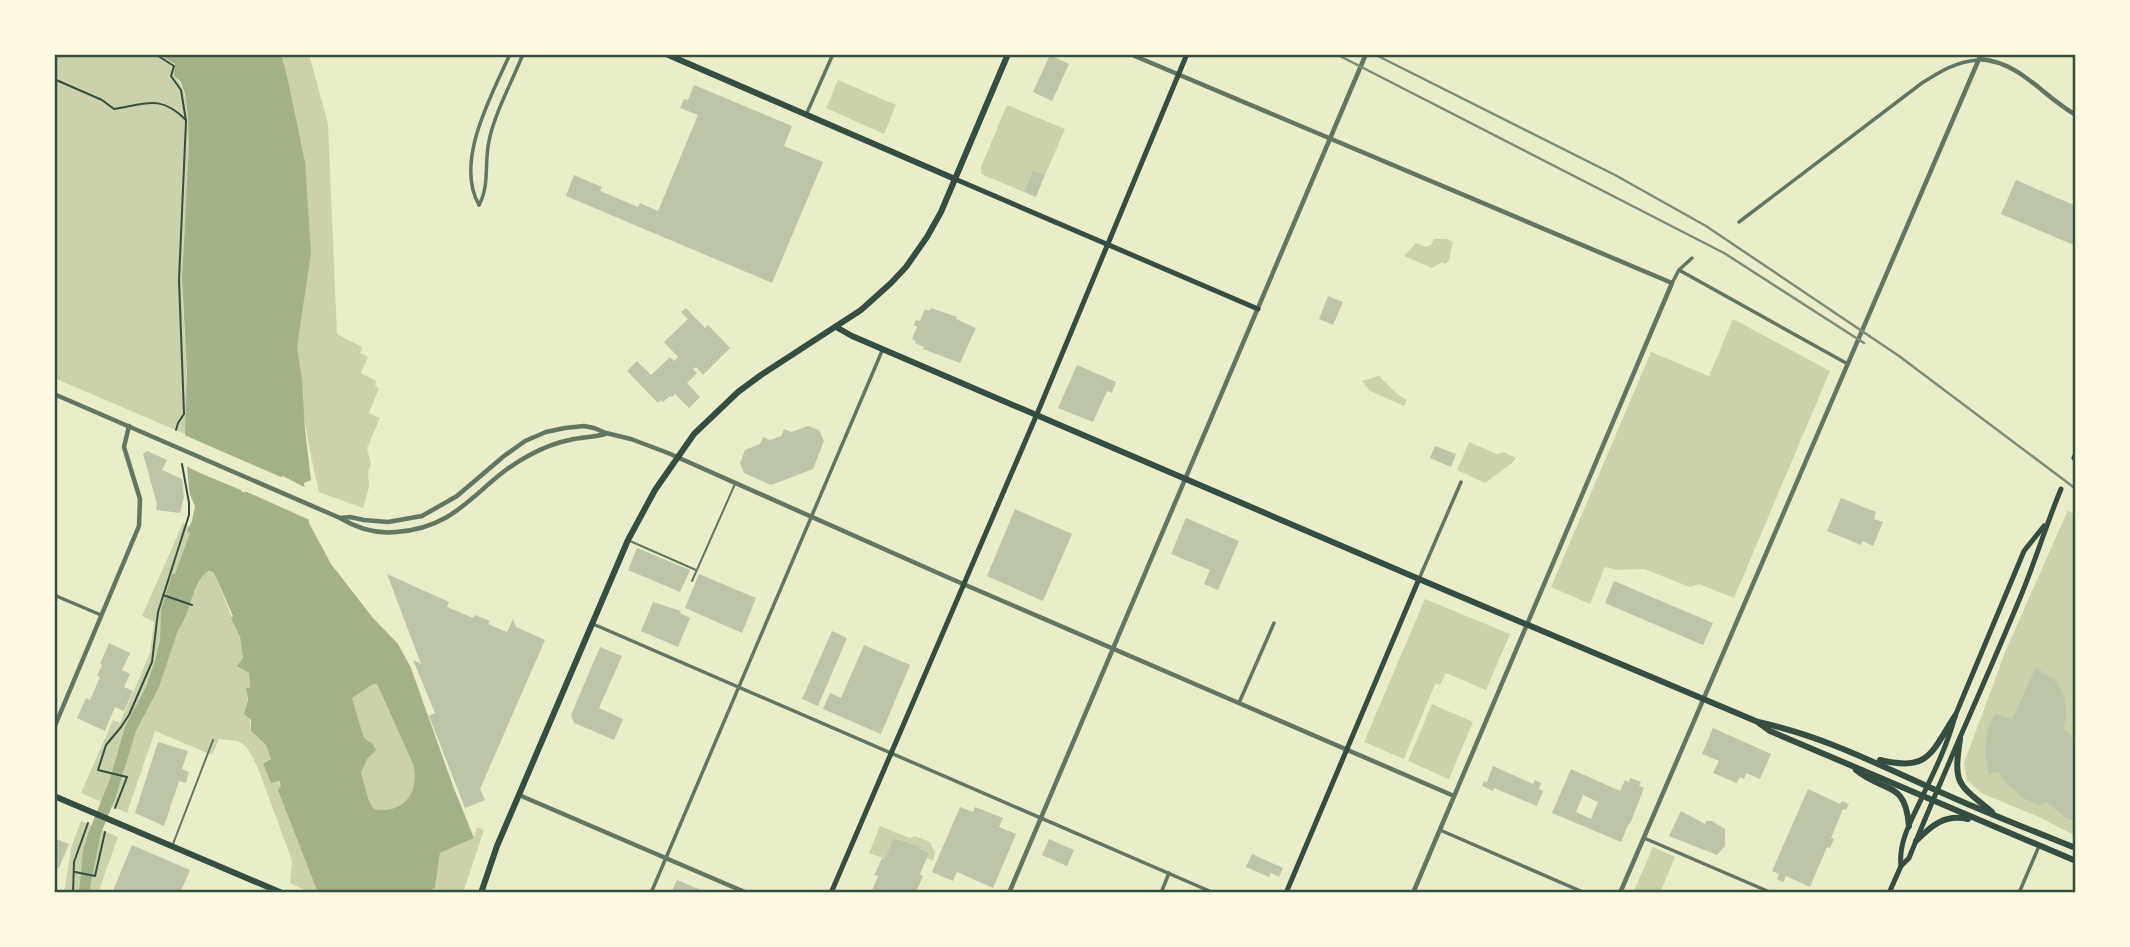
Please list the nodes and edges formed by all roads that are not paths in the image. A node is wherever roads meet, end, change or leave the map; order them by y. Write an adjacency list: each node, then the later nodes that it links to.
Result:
1 (510, 54): 2 (street)
2 (523, 54)
3 (666, 54): 12 (main road)
4 (833, 54): 12 (street)
5 (1008, 54): 15 (main road)
6 (1130, 54): 9 (street)
7 (1187, 54): 11 (main road)
8 (1366, 54): 14 (street)
9 (1142, 57): 11 (street)
10 (1979, 60): 13 (street); 16 (street); 24 (street)
11 (1178, 75): 14 (street); 17 (main road)
12 (806, 115): 15 (main road)
13 (2076, 115)
14 (1331, 138): 20 (street); 21 (street)
15 (955, 179): 17 (main road); 22 (main road)
16 (1739, 222)
17 (1108, 245): 21 (main road); 26 (main road)
18 (1692, 258): 19 (street)
19 (1679, 270): 20 (street); 24 (street)
20 (1672, 283): 46 (street)
21 (1258, 309): 30 (street)
22 (836, 327): 23 (main road); 29 (main road)
23 (883, 349): 26 (main road); 35 (street)
24 (1846, 363): 49 (street)
25 (54, 394): 27 (street)
26 (1037, 414): 30 (main road); 41 (main road)
27 (129, 426): 34 (street); 43 (street)
28 (606, 433): 29 (street); 34 (street); 34 (street)
29 (676, 457): 32 (street); 37 (main road)
30 (1186, 478): 39 (main road); 47 (street)
31 (1461, 482): 39 (street)
32 (735, 484): 35 (street); 38 (lane)
33 (2061, 489): 36 (main road)
34 (340, 518)
35 (811, 518): 41 (street); 48 (street)
36 (2047, 522): 51 (main road); 54 (main road)
37 (628, 541): 38 (lane); 45 (main road)
38 (697, 570): 40 (lane)
39 (1419, 579): 46 (main road); 56 (main road)
40 (692, 582)
41 (963, 584): 47 (street); 57 (main road)
42 (54, 595): 43 (street)
43 (103, 616): 53 (street)
44 (1274, 623): 50 (street)
45 (593, 624): 48 (street); 62 (main road)
46 (1527, 624): 49 (main road); 64 (street)
47 (1113, 649): 50 (street); 67 (street)
48 (738, 688): 57 (street); 77 (street)
49 (1704, 699): 52 (main road); 72 (street)
50 (1239, 703): 56 (street)
51 (1955, 716): 58 (main road); 60 (main road)
52 (1758, 722): 58 (main road); 59 (main road)
53 (54, 728)
54 (1959, 739): 61 (main road); 68 (main road)
55 (213, 740): 74 (lane)
56 (1347, 749): 64 (street); 89 (main road)
57 (891, 752): 67 (street); 85 (main road)
58 (1861, 756): 60 (main road)
59 (1849, 765): 65 (main road); 70 (main road)
60 (1928, 785): 61 (main road); 65 (main road)
61 (1938, 791): 66 (main road); 68 (main road)
62 (519, 795): 77 (street); 82 (main road)
63 (54, 796): 74 (main road)
64 (1454, 796): 71 (street)
65 (1923, 796): 66 (main road); 70 (main road)
66 (1933, 801): 69 (main road); 73 (main road)
67 (1041, 817): 80 (street); 86 (street)
68 (1999, 817): 76 (main road)
69 (1983, 822): 73 (main road); 75 (main road)
70 (1909, 826): 79 (main road)
71 (1440, 830): 90 (street); 91 (street)
72 (1644, 838): 92 (street); 93 (street)
73 (1916, 841): 79 (main road)
74 (172, 845): 81 (main road)
75 (2039, 846): 78 (main road); 95 (street)
76 (2076, 848)
77 (666, 858): 83 (street); 84 (street)
78 (2076, 861)
79 (1901, 866): 94 (main road)
80 (1169, 873): 87 (street); 88 (street)
81 (282, 893)
82 (481, 893)
83 (651, 893)
84 (747, 893)
85 (831, 893)
86 (1009, 893)
87 (1161, 893)
88 (1213, 893)
89 (1286, 893)
90 (1413, 893)
91 (1585, 893)
92 (1620, 893)
93 (1772, 893)
94 (1889, 893)
95 (2019, 893)

